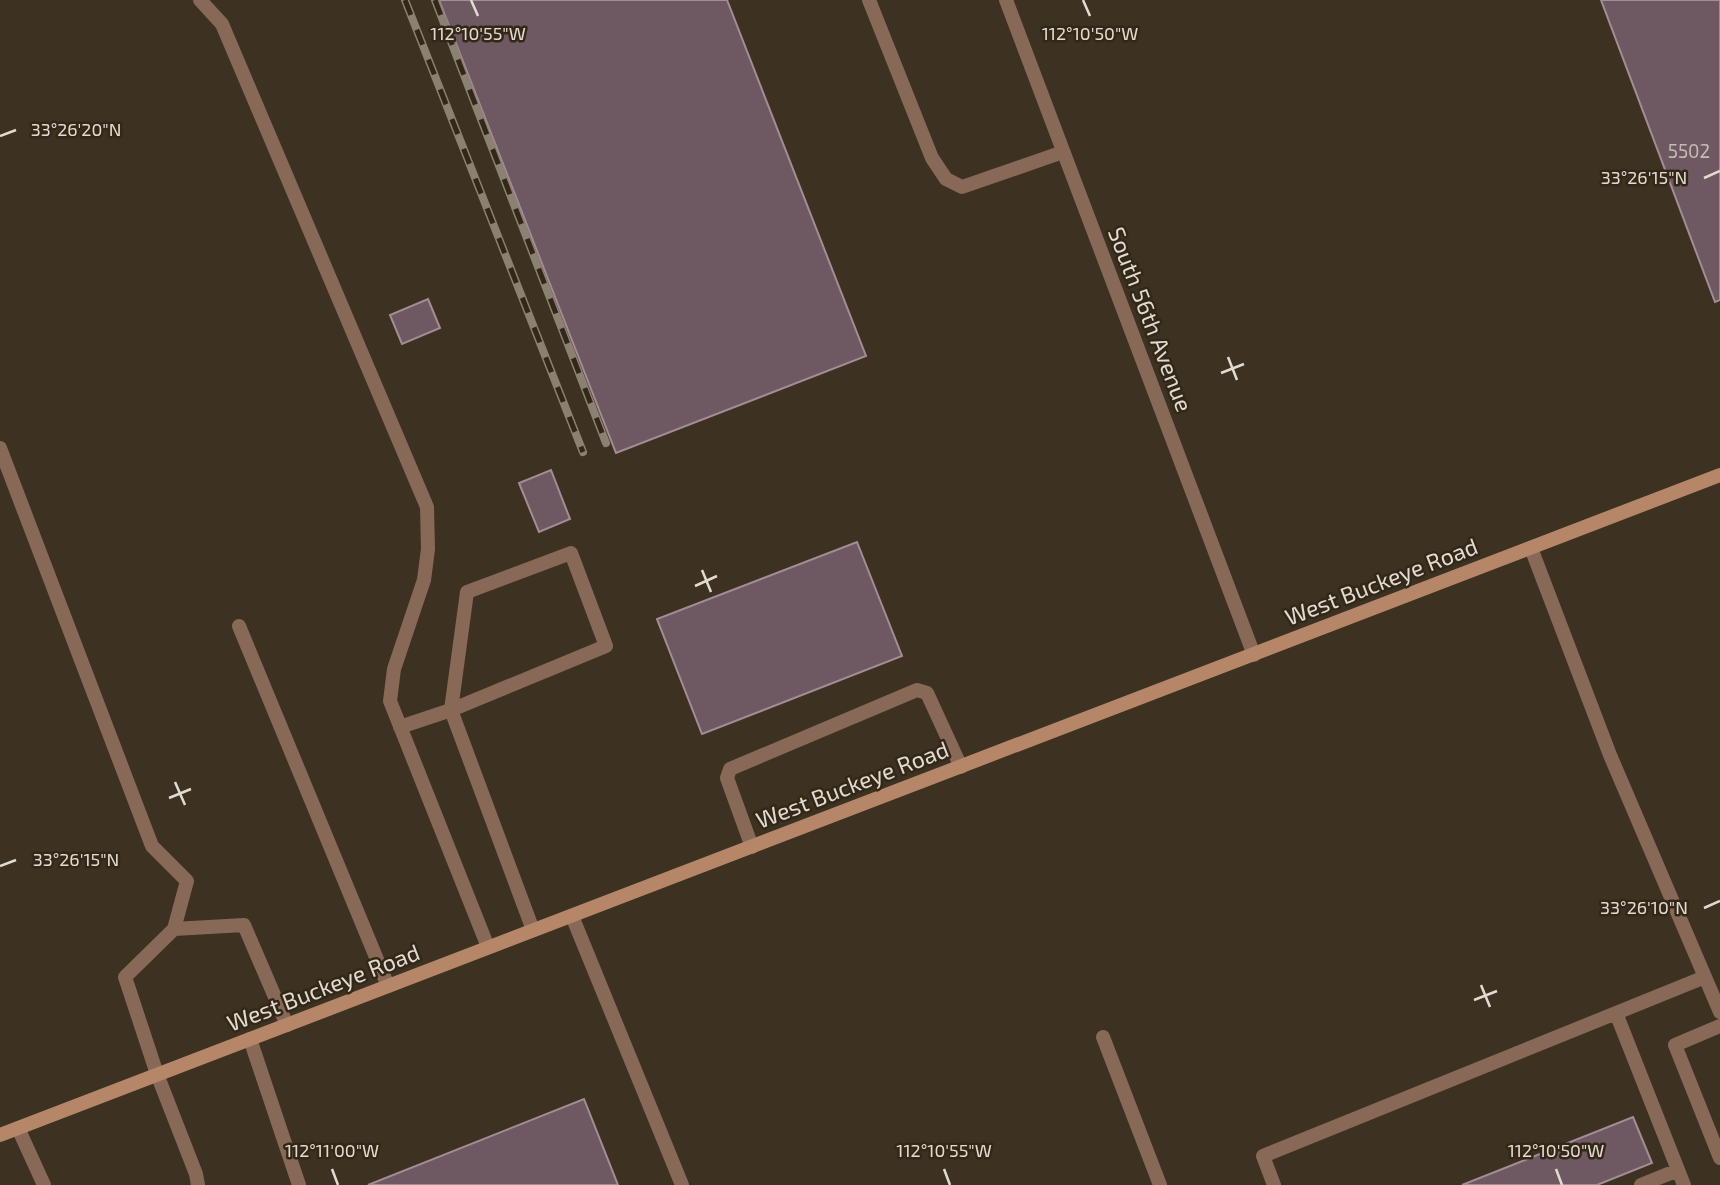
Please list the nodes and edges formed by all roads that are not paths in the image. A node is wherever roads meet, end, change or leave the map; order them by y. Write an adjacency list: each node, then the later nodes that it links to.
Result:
1 (200, 0): 11 (street)
2 (869, 0): 4 (street)
3 (1006, 0): 4 (street, South 56th Avenue)
4 (1063, 152): 9 (street, South 56th Avenue)
5 (0, 448): 15 (street)
6 (1720, 475): 7 (main road, West Buckeye Road)
7 (1531, 548): 9 (main road, West Buckeye Road); 18 (street)
8 (239, 626): 19 (street)
9 (1254, 655): 12 (main road, West Buckeye Road)
10 (451, 710): 10 (street); 11 (street); 16 (street)
11 (401, 727): 17 (street)
12 (961, 767): 13 (main road, West Buckeye Road); 13 (street)
13 (752, 846): 14 (main road, West Buckeye Road)
14 (572, 916): 16 (main road, West Buckeye Road); 34 (street)
15 (174, 929): 22 (street); 26 (street)
16 (533, 930): 17 (main road, West Buckeye Road)
17 (488, 947): 19 (main road, West Buckeye Road)
18 (1705, 977): 20 (street); 21 (street)
19 (388, 986): 22 (main road, West Buckeye Road)
20 (1720, 1012)
21 (1616, 1013): 30 (street); 36 (street)
22 (287, 1025): 25 (main road, West Buckeye Road)
23 (1720, 1026): 29 (street)
24 (1103, 1037): 35 (street)
25 (250, 1039): 26 (main road, West Buckeye Road); 33 (street)
26 (158, 1074): 27 (main road, West Buckeye Road); 32 (street)
27 (18, 1128): 28 (main road, West Buckeye Road); 31 (street)
28 (0, 1135)
29 (1720, 1158)
30 (1678, 1170): 37 (street); 38 (street)
31 (44, 1185)
32 (198, 1185)
33 (299, 1185)
34 (682, 1185)
35 (1160, 1185)
36 (1274, 1185)
37 (1641, 1185)
38 (1684, 1185)

